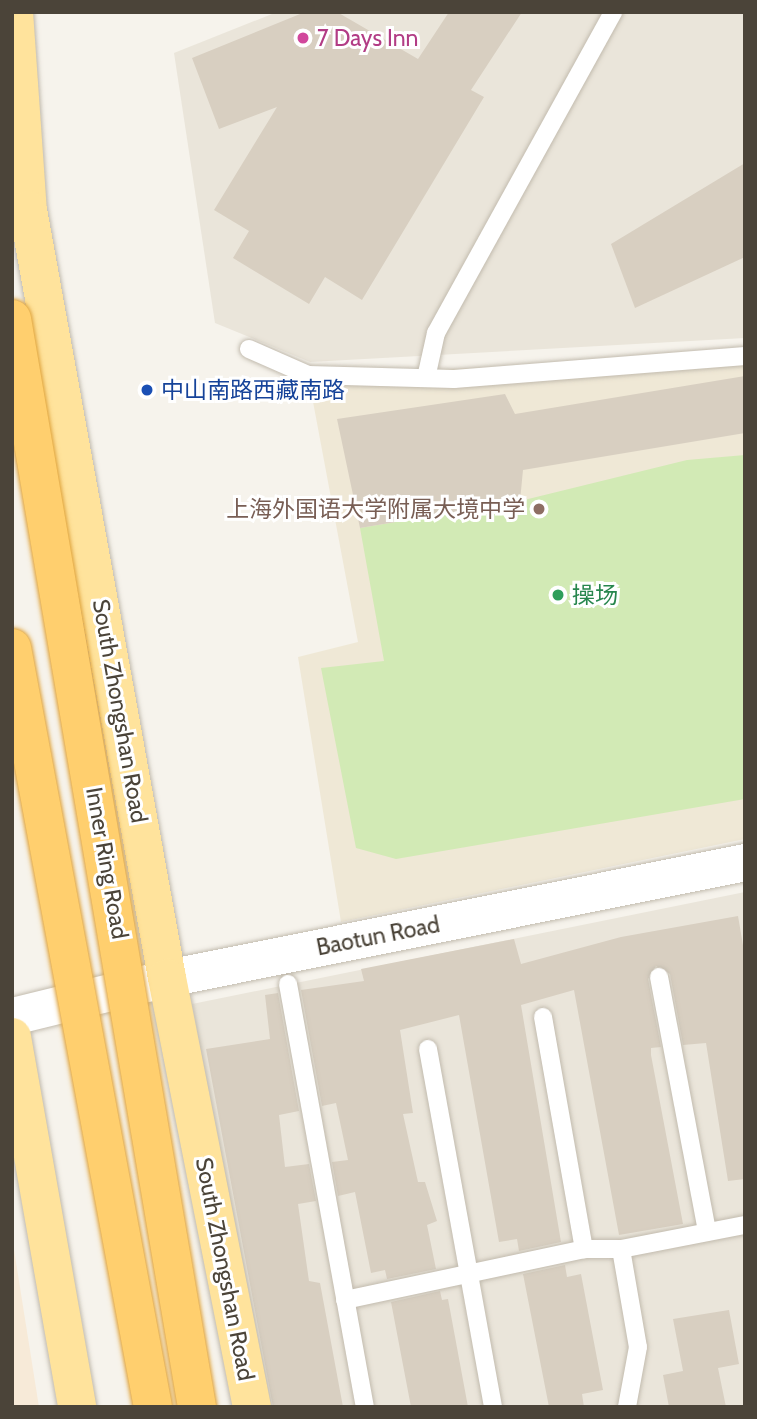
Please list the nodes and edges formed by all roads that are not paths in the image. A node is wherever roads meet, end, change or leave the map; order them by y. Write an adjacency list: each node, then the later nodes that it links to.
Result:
1 (15, 12): 10 (main road, South Zhongshan Road)
2 (613, 12): 6 (lane)
3 (12, 319): 24 (highway, Inner Ring Road, bridge)
4 (249, 349): 6 (lane)
5 (742, 355): 6 (lane)
6 (426, 378)
7 (12, 649): 23 (highway, bridge)
8 (745, 862): 10 (street, Baotun Road)
9 (659, 977): 17 (lane)
10 (167, 978): 12 (street, Baotun Road); 25 (main road, South Zhongshan Road)
11 (288, 984): 21 (lane)
12 (12, 1016)
13 (543, 1017): 18 (lane)
14 (12, 1037): 22 (main road)
15 (428, 1049): 20 (lane)
16 (745, 1225): 17 (lane)
17 (707, 1232): 19 (lane)
18 (584, 1249): 19 (lane); 20 (lane)
19 (621, 1249): 28 (lane)
20 (469, 1275): 21 (lane); 27 (lane)
21 (345, 1300): 26 (lane)
22 (77, 1407)
23 (153, 1407)
24 (197, 1407)
25 (252, 1407)
26 (365, 1407)
27 (493, 1407)
28 (627, 1407)

